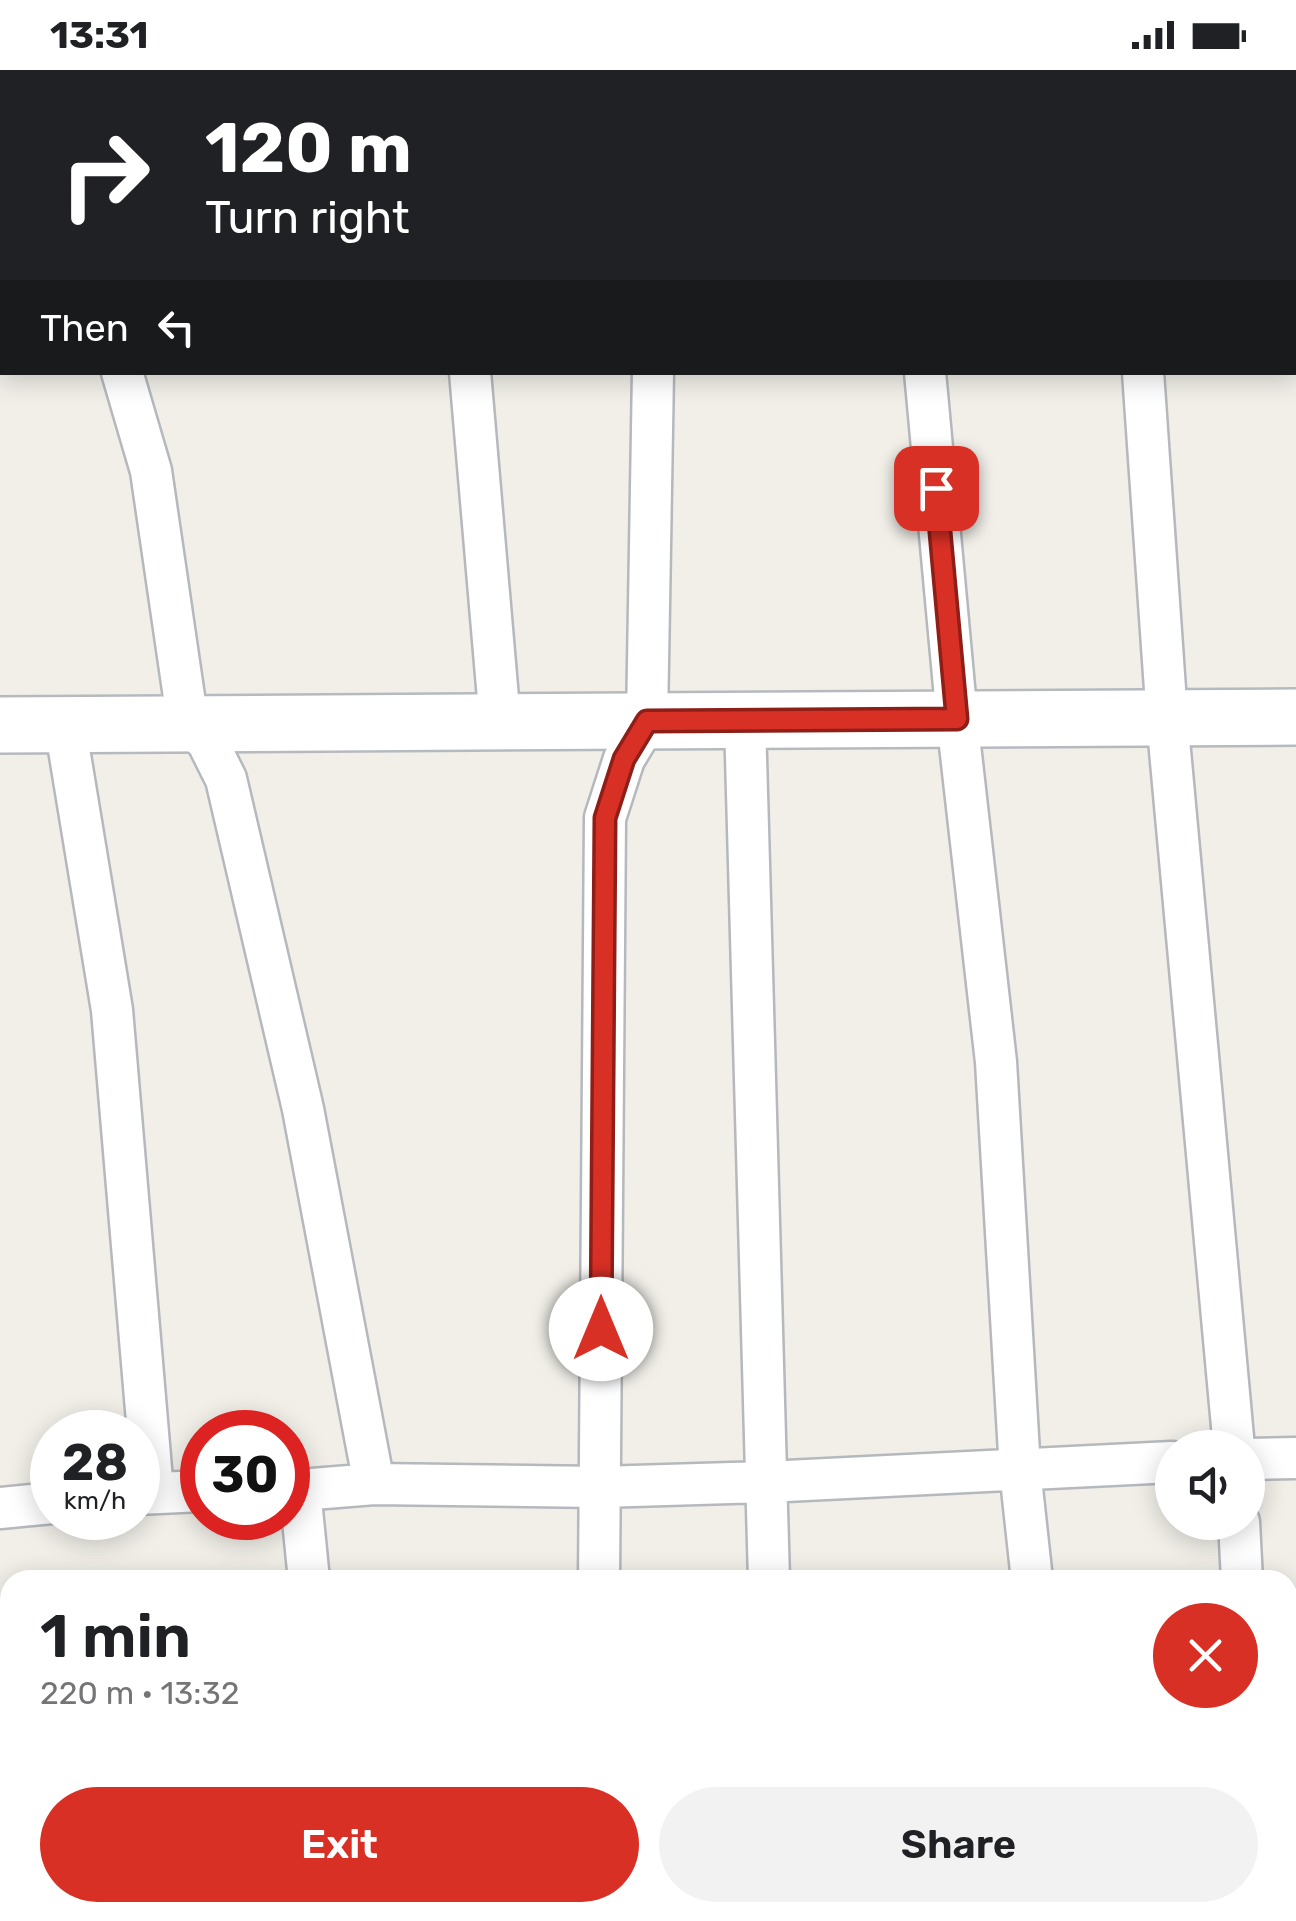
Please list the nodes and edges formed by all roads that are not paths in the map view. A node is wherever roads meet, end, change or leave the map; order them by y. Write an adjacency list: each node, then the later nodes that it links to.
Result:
1 (123, 375): 12 (street)
2 (470, 375): 11 (street)
3 (653, 375): 9 (street)
4 (925, 375): 8 (street)
5 (1142, 375): 7 (street)
6 (1296, 717): 7 (street)
7 (1167, 718): 8 (street); 16 (street)
8 (957, 719): 10 (street); 20 (street)
9 (647, 721): 10 (street); 11 (street); 23 (street)
10 (746, 721): 21 (street)
11 (500, 722): 12 (street)
12 (188, 724): 14 (street); 22 (street)
13 (0, 725): 14 (street)
14 (66, 725): 15 (street)
15 (139, 1410)
16 (1232, 1430)
17 (1296, 1458): 18 (street)
18 (1265, 1459)
19 (1155, 1463): 20 (street)
20 (1020, 1470): 21 (street); 32 (street)
21 (766, 1482): 23 (street); 31 (street)
22 (374, 1484): 23 (street); 24 (street)
23 (600, 1487): 30 (street)
24 (310, 1489)
25 (30, 1505): 26 (street)
26 (0, 1508)
27 (302, 1540): 29 (street)
28 (1240, 1540): 33 (street)
29 (307, 1570)
30 (599, 1570)
31 (769, 1570)
32 (1031, 1570)
33 (1241, 1570)

